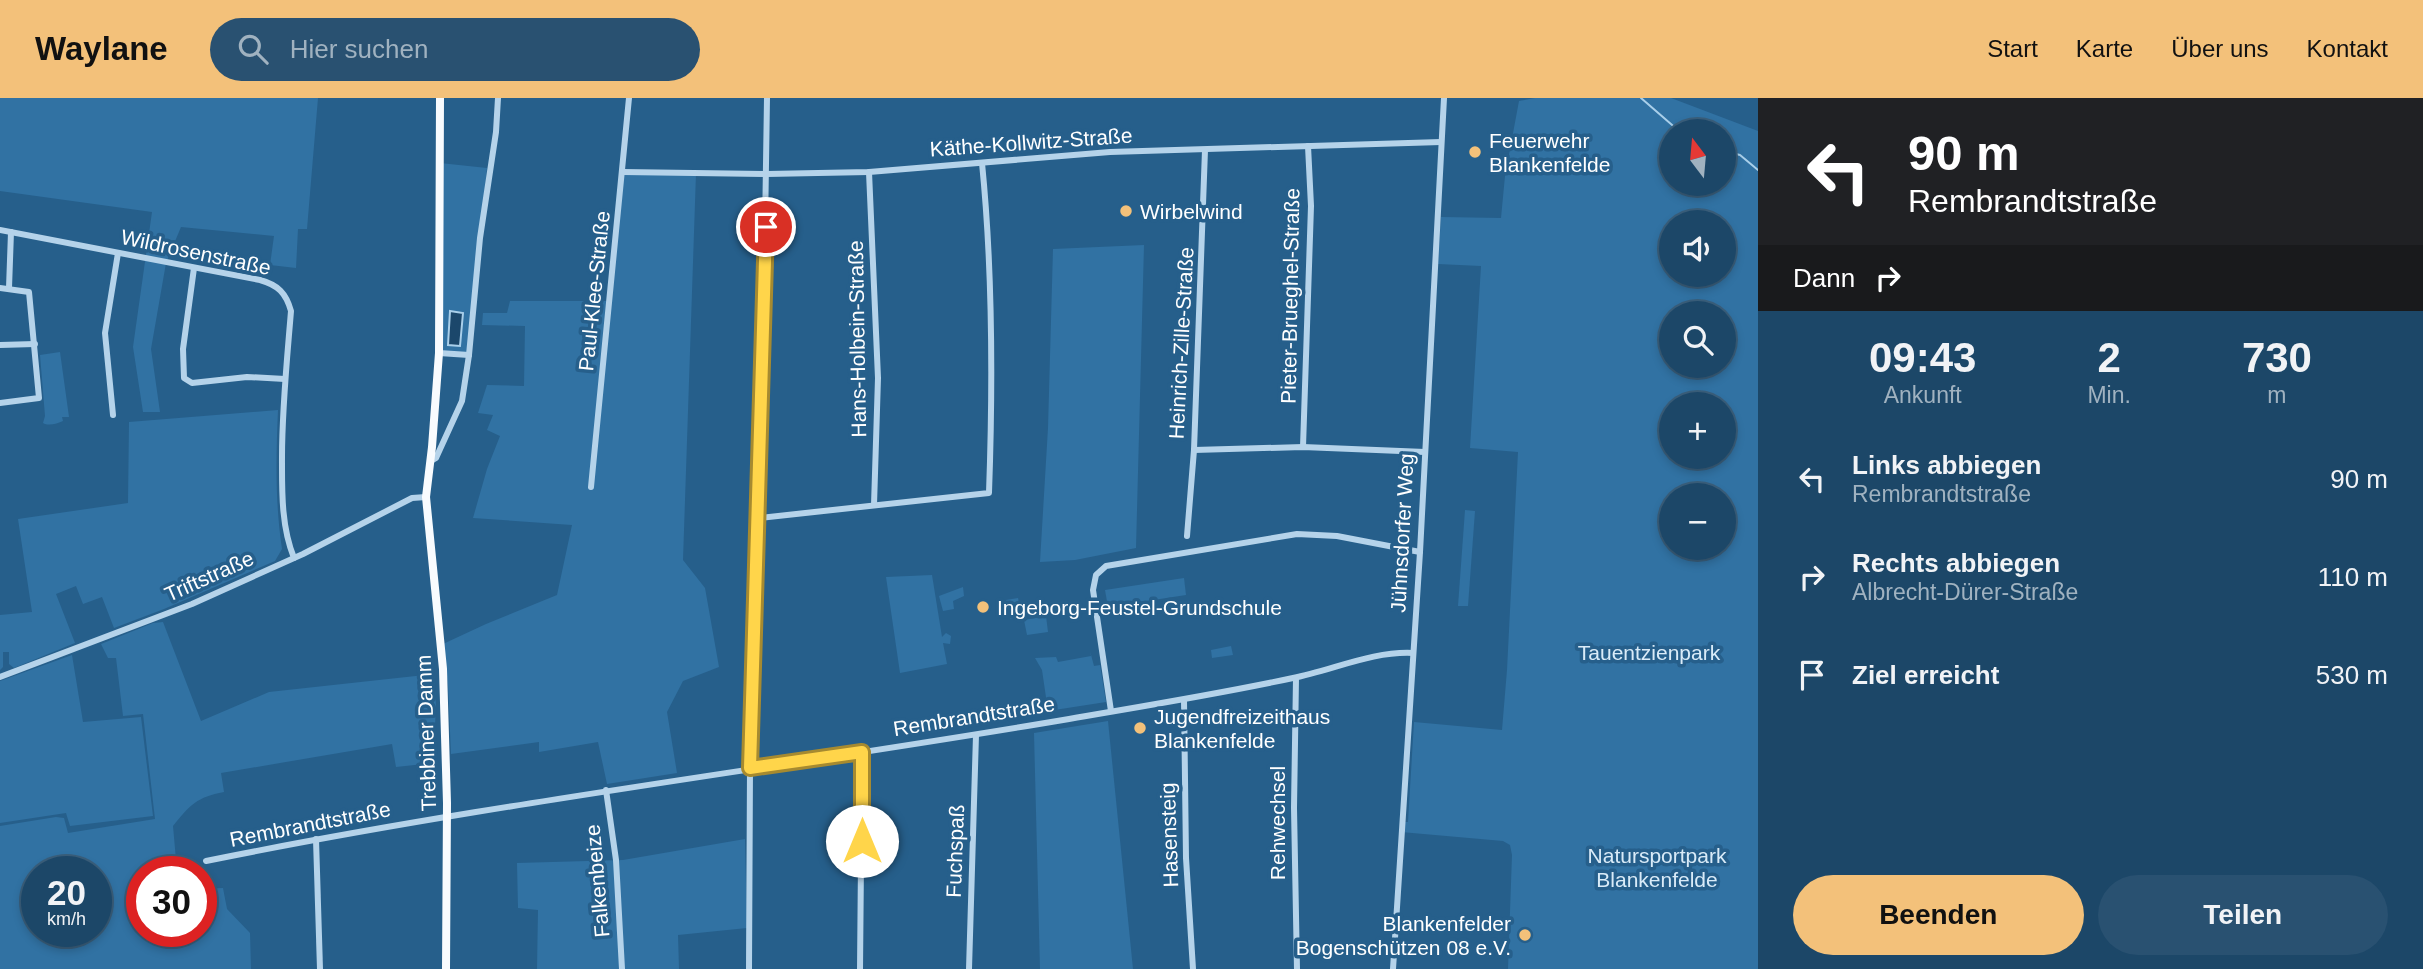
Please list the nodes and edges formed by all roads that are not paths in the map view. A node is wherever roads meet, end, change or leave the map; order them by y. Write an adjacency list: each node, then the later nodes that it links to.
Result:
1 (440, 98): 21 (main road, Trebbiner Damm)
2 (498, 98): 22 (street)
3 (629, 98): 10 (street, Paul-Klee-Straße)
4 (766, 98): 12 (street)
5 (1444, 98): 6 (street, Jühnsdorfer Weg)
6 (1441, 142): 7 (street, Käthe-Kollwitz-Straße); 28 (street, Jühnsdorfer Weg)
7 (1308, 146): 8 (street, Käthe-Kollwitz-Straße); 26 (street, Pieter-Brueghel-Straße)
8 (1205, 150): 9 (street, Käthe-Kollwitz-Straße); 27 (street, Heinrich-Zille-Straße)
9 (982, 163): 11 (street, Käthe-Kollwitz-Straße); 32 (street)
10 (624, 172): 12 (street, Käthe-Kollwitz-Straße); 30 (street, Paul-Klee-Straße)
11 (869, 172): 12 (street, Käthe-Kollwitz-Straße); 32 (street, Hans-Holbein-Straße)
12 (766, 174): 33 (street)
13 (0, 230): 14 (street, Wildrosenstraße)
14 (11, 232): 15 (street, Wildrosenstraße); 18 (street)
15 (118, 253): 16 (street, Wildrosenstraße); 25 (street)
16 (194, 268): 23 (street, Wildrosenstraße); 23 (street)
17 (0, 288): 18 (street)
18 (9, 288): 19 (street)
19 (35, 344): 20 (street); 24 (street)
20 (0, 345)
21 (439, 353): 22 (street); 29 (main road, Trebbiner Damm)
22 (469, 355): 29 (street)
23 (285, 379): 36 (street, Wildrosenstraße)
24 (0, 402)
25 (113, 415)
26 (1303, 447): 27 (street); 28 (street)
27 (1194, 450): 34 (street, Heinrich-Zille-Straße)
28 (1424, 452): 35 (street, Jühnsdorfer Weg)
29 (431, 461): 31 (main road, Trebbiner Damm)
30 (591, 486)
31 (426, 496): 36 (street, Triftstraße); 46 (main road, Trebbiner Damm)
32 (874, 505): 33 (street)
33 (759, 518): 44 (street)
34 (1187, 537)
35 (1420, 552): 37 (street, Jühnsdorfer Weg); 41 (street)
36 (294, 558): 38 (street, Triftstraße)
37 (1413, 653): 39 (street, Rembrandtstraße); 57 (street, Jühnsdorfer Weg)
38 (0, 677)
39 (1296, 678): 40 (street, Rembrandtstraße); 56 (street, Rehwechsel)
40 (1184, 700): 41 (street, Rembrandtstraße); 55 (street, Hasensteig)
41 (1111, 711): 42 (street, Rembrandtstraße)
42 (976, 735): 43 (street, Rembrandtstraße); 54 (street, Fuchspaß)
43 (862, 752): 44 (street, Rembrandtstraße); 53 (street)
44 (750, 768): 45 (street, Rembrandtstraße); 52 (street)
45 (606, 790): 46 (street, Rembrandtstraße); 51 (street, Falkenbeize)
46 (447, 816): 47 (street, Rembrandtstraße); 50 (main road, Trebbiner Damm)
47 (316, 839): 48 (street, Rembrandtstraße); 49 (street)
48 (217, 859)
49 (320, 969)
50 (446, 969)
51 (622, 969)
52 (749, 969)
53 (860, 969)
54 (969, 969)
55 (1193, 969)
56 (1297, 969)
57 (1393, 969)

